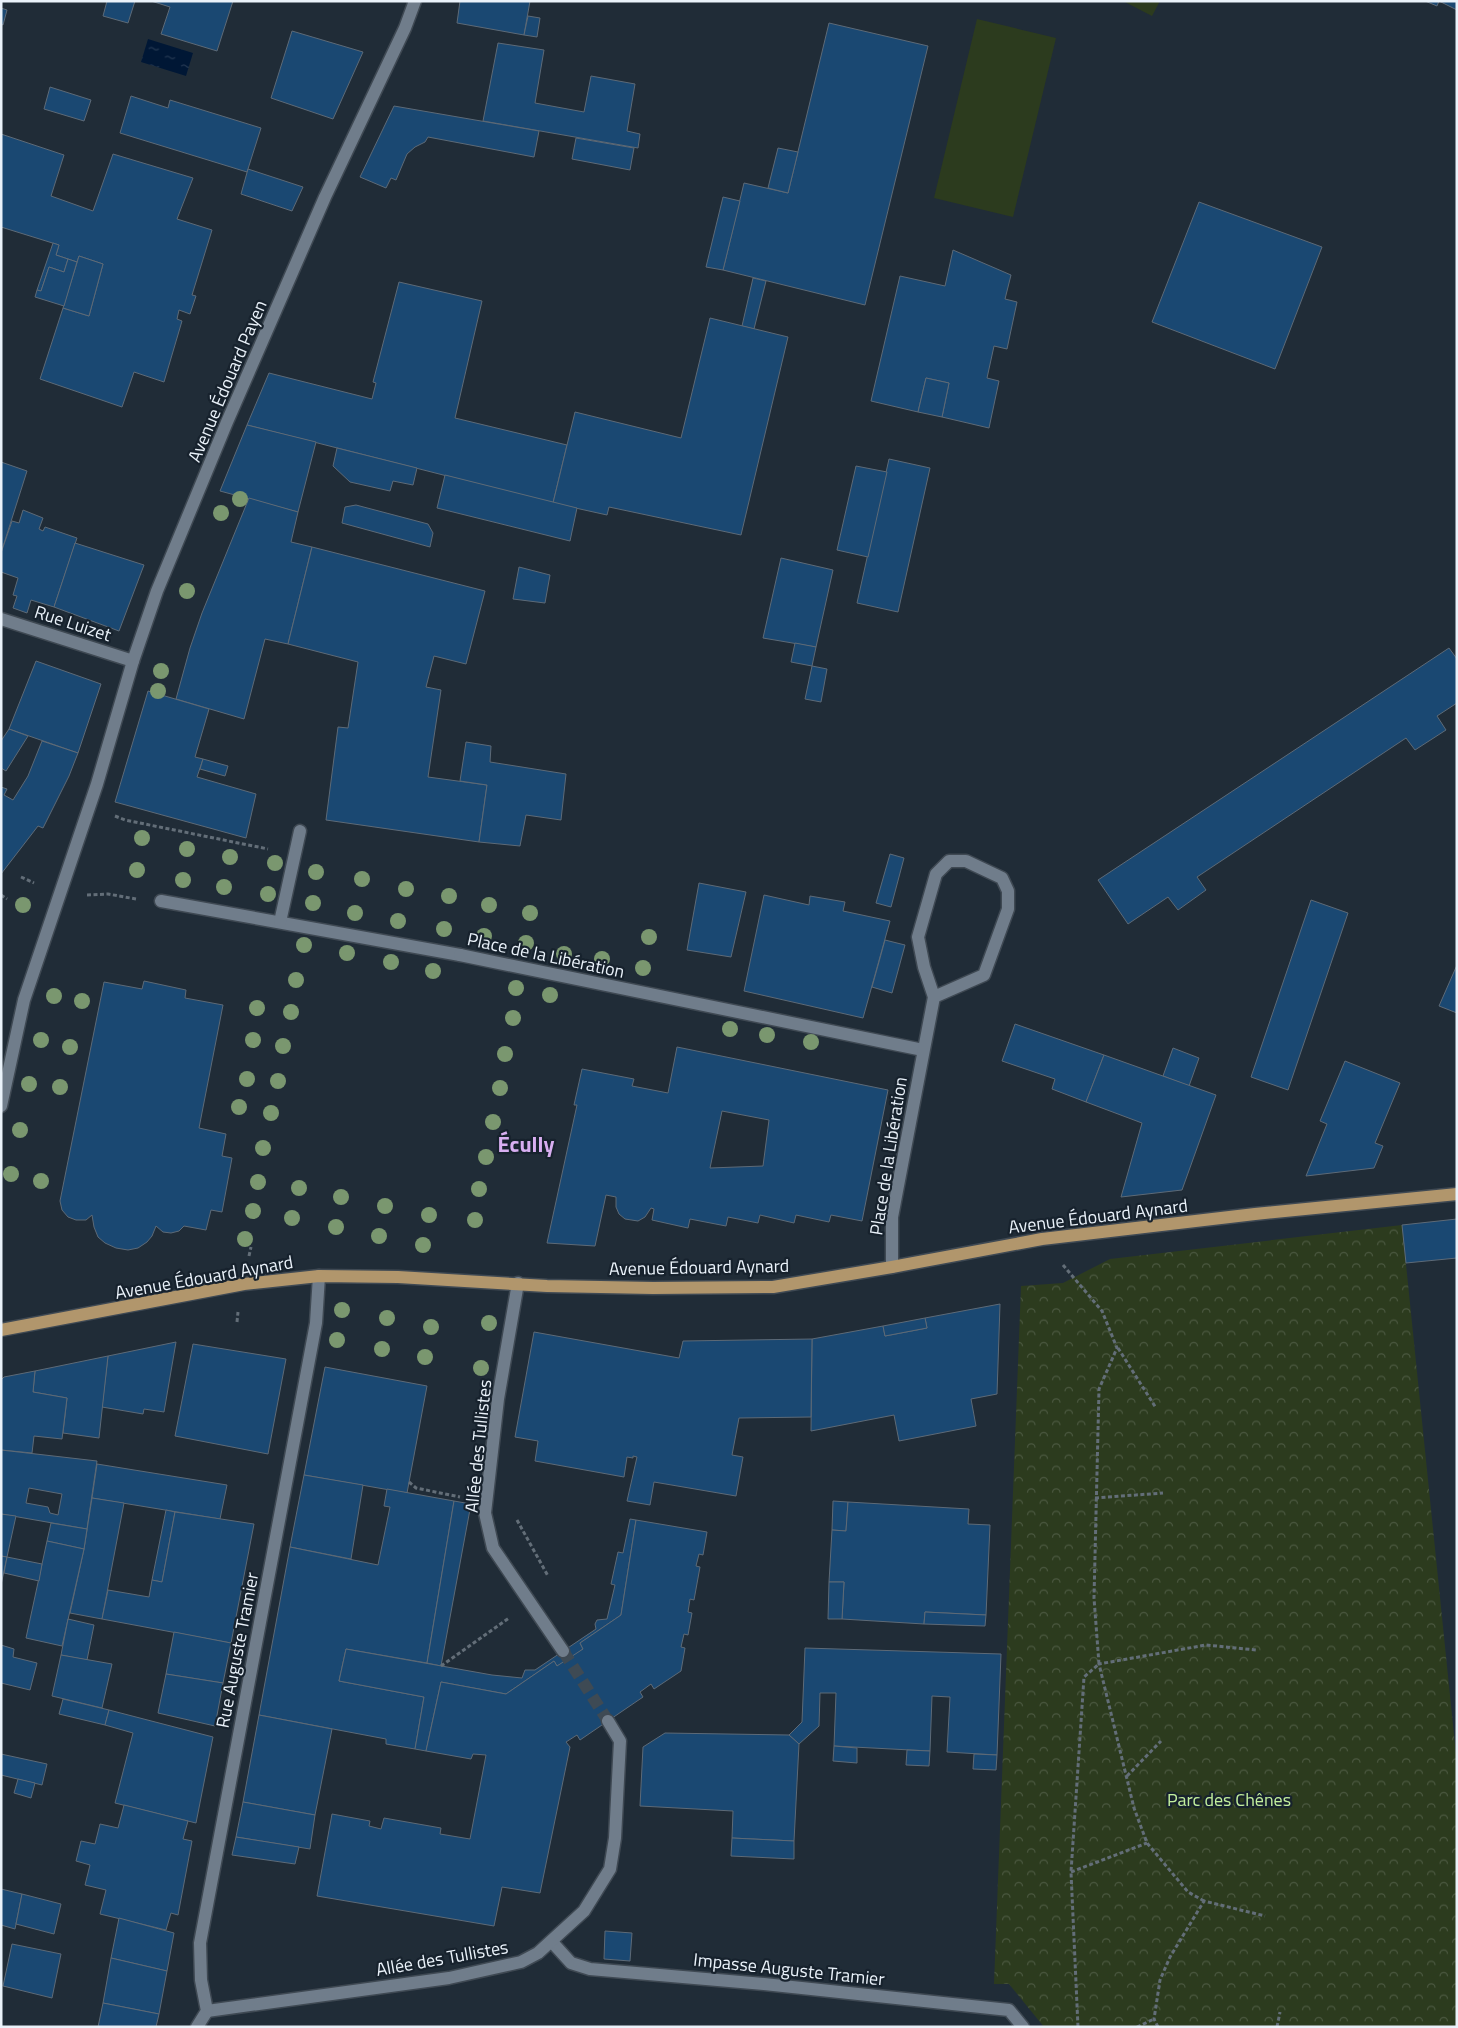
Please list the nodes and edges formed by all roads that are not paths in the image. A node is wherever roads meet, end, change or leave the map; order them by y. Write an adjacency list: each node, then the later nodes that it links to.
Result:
1 (415, 1): 3 (street, Avenue Édouard Payen)
2 (1, 619): 3 (street, Rue Luizet)
3 (133, 661): 9 (street, Avenue Édouard Payen)
4 (300, 831): 6 (street)
5 (161, 901): 6 (street, Place de la Libération)
6 (280, 922): 8 (street, Place de la Libération)
7 (934, 997): 7 (street); 8 (street, Place de la Libération)
8 (923, 1050): 11 (street, Place de la Libération)
9 (1, 1106)
10 (1457, 1194): 11 (main road, Avenue Édouard Aynard)
11 (892, 1267): 13 (main road, Avenue Édouard Aynard)
12 (319, 1276): 13 (main road, Avenue Édouard Aynard); 14 (main road, Avenue Édouard Aynard); 18 (street, Rue Auguste Tramier)
13 (518, 1283): 15 (street, Allée des Tullistes)
14 (1, 1330)
15 (563, 1651)
16 (608, 1721): 17 (street, Allée des Tullistes)
17 (552, 1942): 18 (street, Allée des Tullistes); 20 (street, Impasse Auguste Tramier)
18 (207, 2011): 19 (street)
19 (197, 2027)
20 (1023, 2027)

